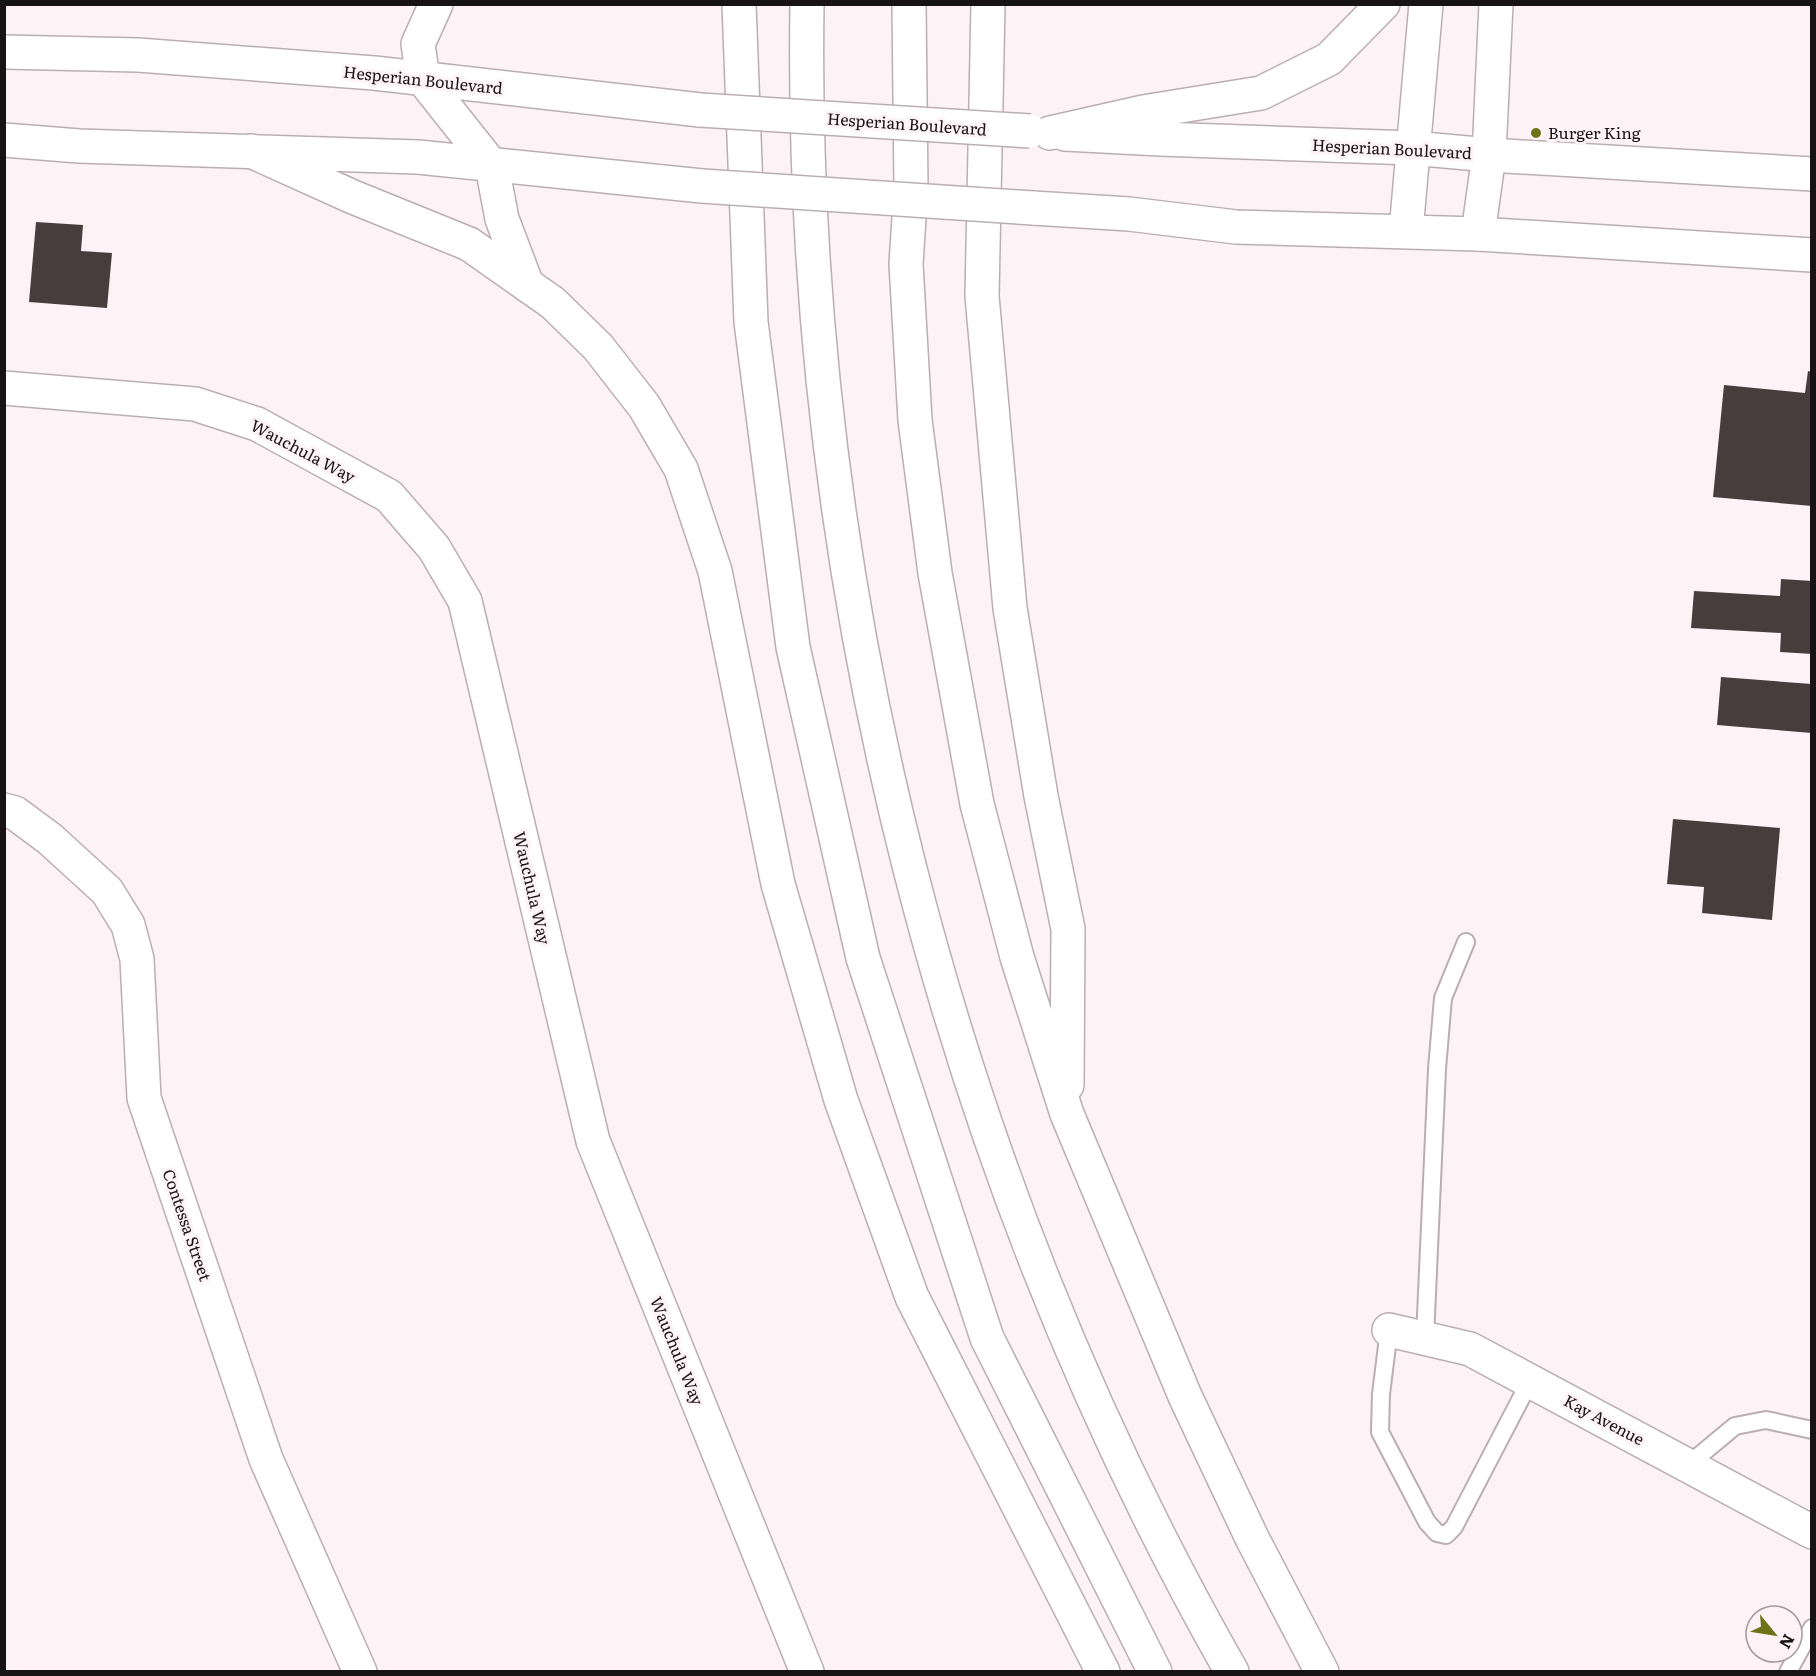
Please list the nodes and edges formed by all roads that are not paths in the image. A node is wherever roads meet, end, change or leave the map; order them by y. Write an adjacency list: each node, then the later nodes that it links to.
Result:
1 (436, 4): 10 (main road)
2 (739, 4): 36 (main road)
3 (807, 4): 37 (main road)
4 (909, 4): 25 (main road)
5 (988, 4): 25 (main road)
6 (1383, 4): 11 (main road)
7 (1426, 4): 13 (main road)
8 (1496, 4): 15 (main road)
9 (4, 52): 10 (main road, Hesperian Boulevard)
10 (423, 80): 11 (main road, Hesperian Boulevard, bridge); 16 (main road)
11 (1040, 132): 13 (main road, Hesperian Boulevard)
12 (4, 140): 14 (main road)
13 (1412, 148): 15 (main road, Hesperian Boulevard); 18 (main road)
14 (251, 151): 16 (main road); 21 (main road)
15 (1489, 155): 17 (main road, Hesperian Boulevard); 19 (main road)
16 (492, 166): 18 (main road, bridge); 21 (main road)
17 (1812, 174)
18 (1406, 231): 19 (main road)
19 (1479, 234): 20 (main road)
20 (1812, 255)
21 (527, 285): 35 (main road)
22 (4, 388): 34 (main road, Wauchula Way)
23 (4, 810): 33 (main road, Contessa Street)
24 (1466, 942): 27 (lane)
25 (1067, 1114): 38 (main road)
26 (1389, 1330): 27 (main road, Kay Avenue); 28 (lane)
27 (1425, 1338): 28 (main road, Kay Avenue)
28 (1530, 1381): 30 (main road, Kay Avenue)
29 (1812, 1430): 30 (lane)
30 (1688, 1465): 31 (main road, Kay Avenue)
31 (1812, 1532)
32 (1812, 1628): 39 (lane)
33 (360, 1671)
34 (807, 1671)
35 (1103, 1671)
36 (1155, 1671)
37 (1232, 1671)
38 (1322, 1671)
39 (1788, 1671)

